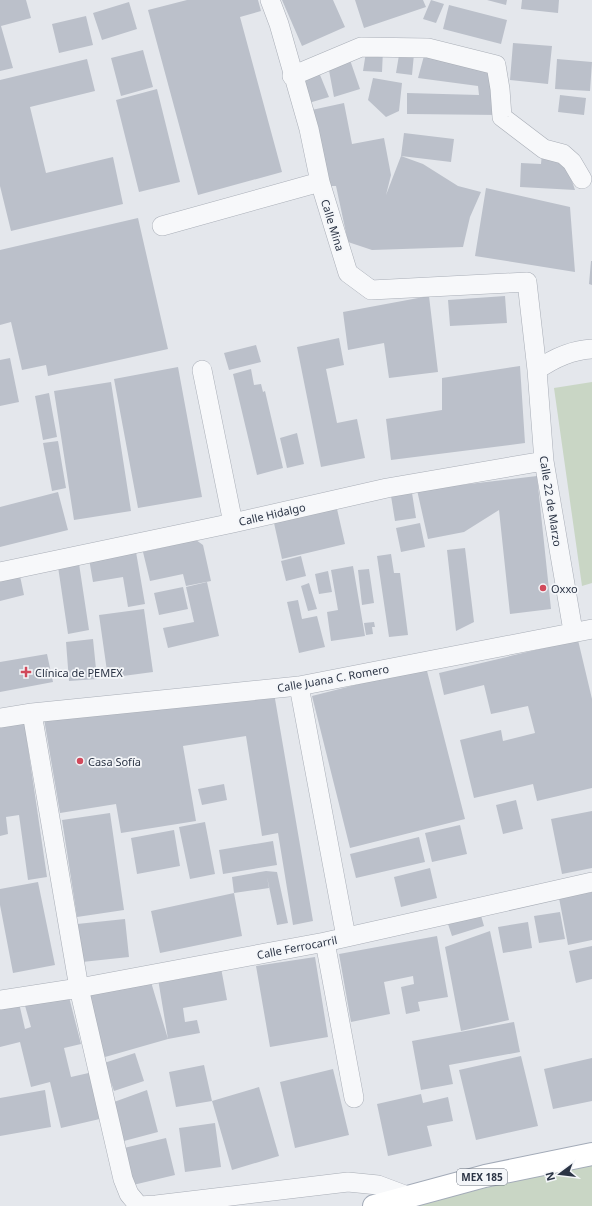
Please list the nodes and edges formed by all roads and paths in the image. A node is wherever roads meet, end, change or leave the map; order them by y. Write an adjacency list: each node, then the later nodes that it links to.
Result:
1 (270, 0): 2 (street, Calle Mina)
2 (292, 76): 3 (street); 4 (street, Calle Mina)
3 (582, 178)
4 (320, 182): 5 (street); 6 (street, Calle Mina)
5 (162, 226)
6 (527, 282): 9 (street, Calle 22 de Marzo)
7 (592, 349): 9 (street)
8 (202, 370): 11 (street)
9 (537, 370): 10 (street, Calle 22 de Marzo)
10 (544, 461): 11 (street, Calle Hidalgo); 14 (street, Calle 22 de Marzo)
11 (233, 523): 12 (street, Calle Hidalgo)
12 (0, 572)
13 (592, 629): 14 (street, Calle Juana C. Romero)
14 (573, 631): 15 (street, Calle Juana C. Romero)
15 (299, 686): 16 (street, Calle Juana C. Romero); 19 (street)
16 (32, 713): 17 (street, Calle Juana C. Romero); 21 (street)
17 (0, 718)
18 (592, 882): 19 (street, Calle Ferrocarril)
19 (346, 937): 20 (street, Calle Ferrocarril)
20 (325, 942): 21 (street, Calle Ferrocarril); 23 (street)
21 (79, 988): 22 (street, Calle Ferrocarril); 25 (street)
22 (0, 1000)
23 (354, 1098)
24 (592, 1154): 25 (main road, MEX 185)
25 (410, 1196): 26 (main road, MEX 185)
26 (374, 1206)

